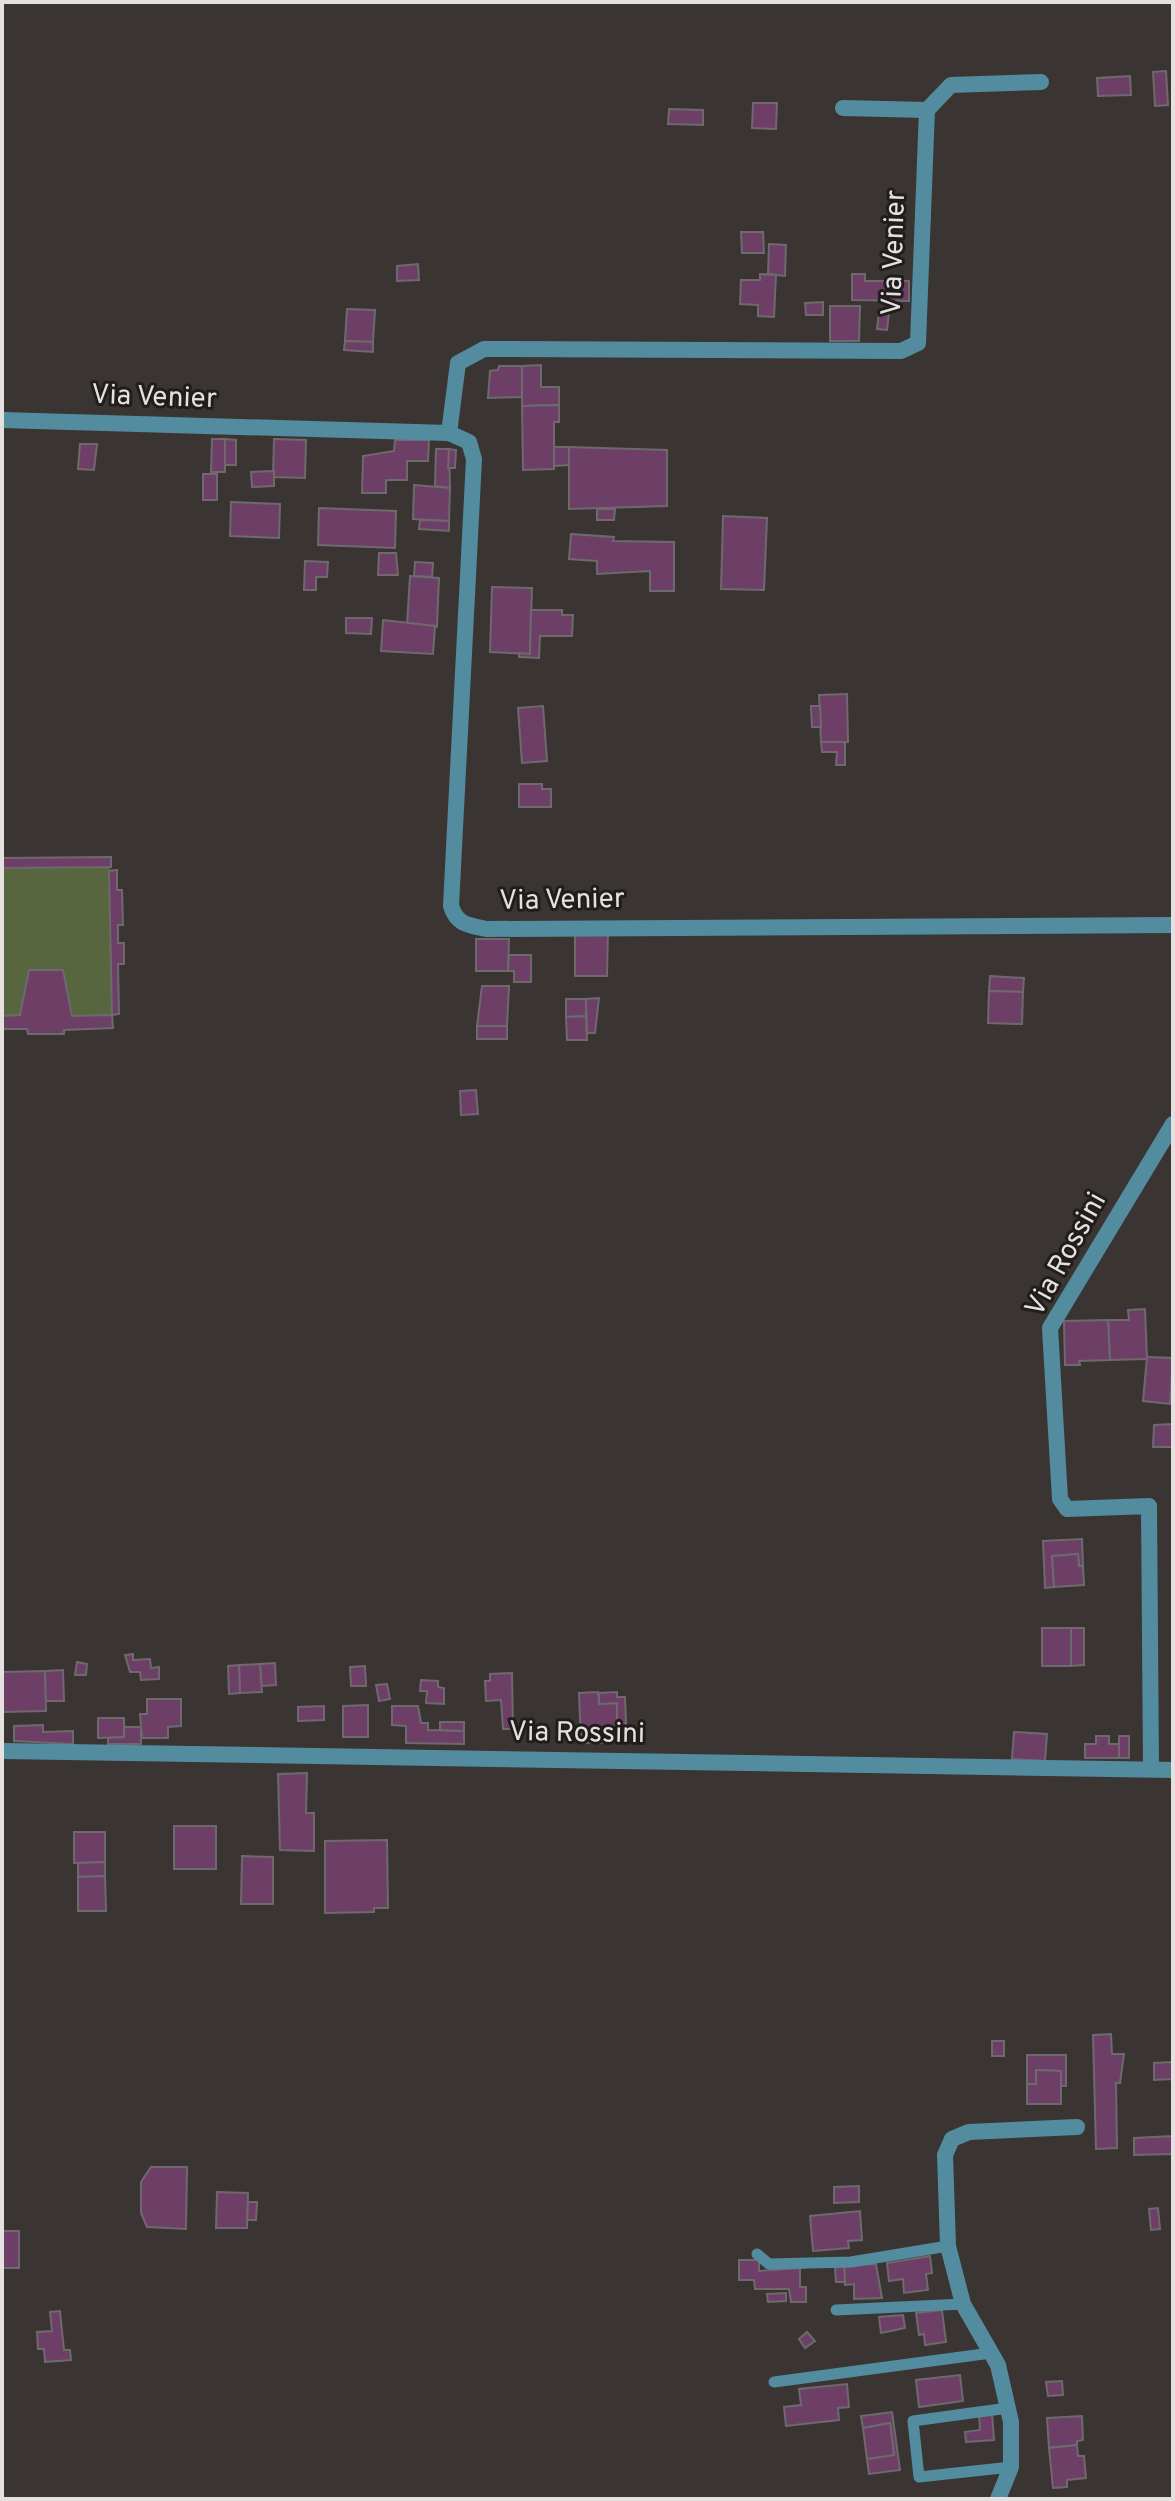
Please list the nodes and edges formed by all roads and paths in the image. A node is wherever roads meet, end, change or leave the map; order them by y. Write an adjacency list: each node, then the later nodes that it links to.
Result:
1 (1041, 82): 3 (street)
2 (843, 108): 3 (street)
3 (927, 110): 5 (street, Via Venier)
4 (2, 420): 5 (street, Via Venier)
5 (449, 433): 6 (street, Via Venier)
6 (1173, 925)
7 (1173, 1124): 9 (street, Via Rossini)
8 (2, 1751): 9 (street, Via Rossini)
9 (1151, 1768): 10 (street, Via Rossini)
10 (1173, 1770)
11 (1077, 2127): 12 (street)
12 (948, 2246): 13 (lane); 14 (street)
13 (757, 2254)
14 (963, 2304): 15 (lane); 16 (street)
15 (836, 2310)
16 (991, 2353): 17 (lane); 18 (street)
17 (774, 2382)
18 (1008, 2408): 19 (street); 19 (lane)
19 (1011, 2467): 20 (street)
20 (998, 2499)

